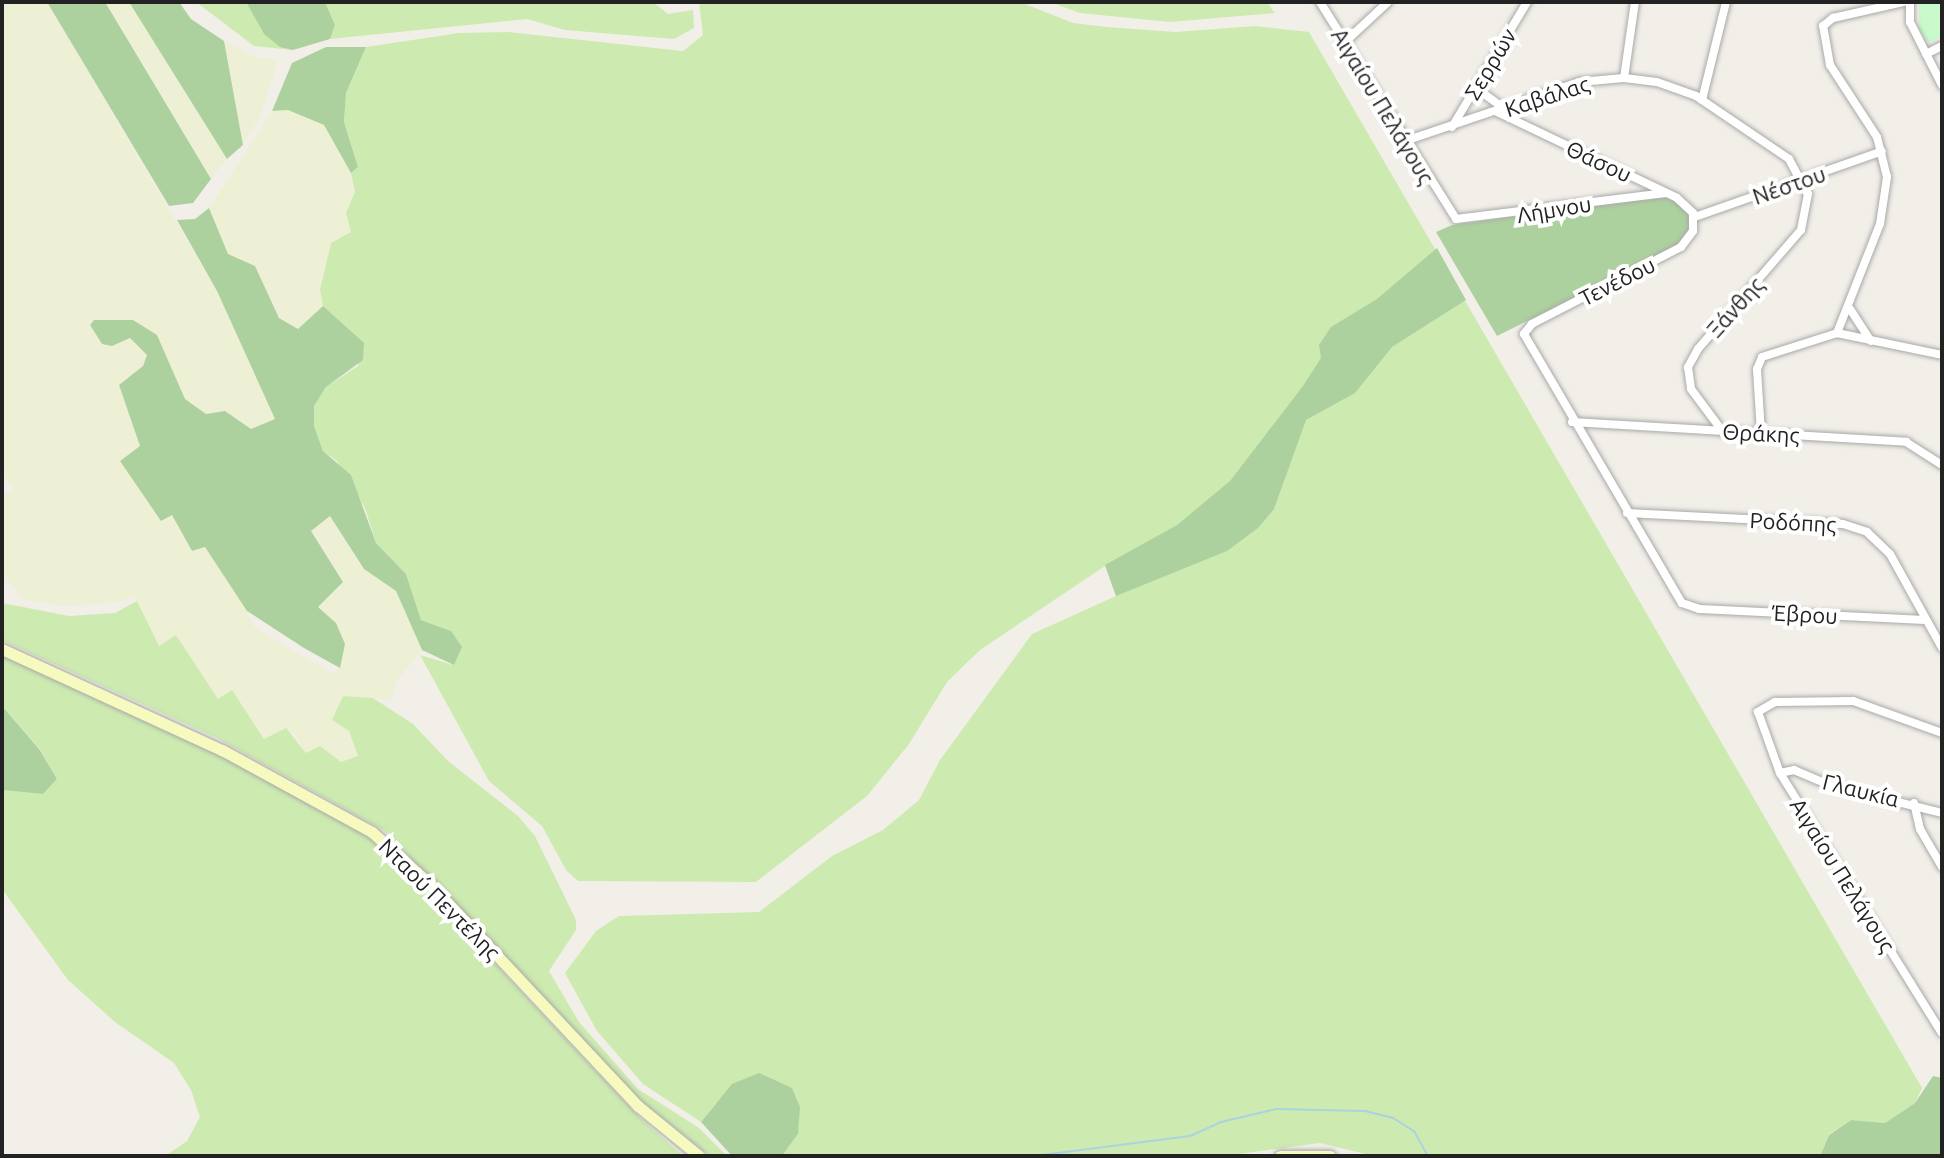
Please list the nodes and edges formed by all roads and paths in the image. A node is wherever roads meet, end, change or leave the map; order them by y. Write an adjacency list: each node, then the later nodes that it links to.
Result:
1 (1320, 2): 7 (street, Αιγαίου Πελάγους)
2 (1388, 2): 7 (street)
3 (1527, 2): 12 (street, Σερρών)
4 (1635, 2): 10 (street)
5 (1726, 2): 13 (street)
6 (1907, 2): 9 (street); 17 (street)
7 (1346, 41): 16 (street, Αιγαίου Πελάγους)
8 (1942, 46): 9 (street)
9 (1926, 54): 11 (street)
10 (1624, 78): 13 (street, Καβάλας); 14 (street, Καβάλας)
11 (1942, 85)
12 (1476, 88): 14 (street, Θάσου); 15 (street, Σερρών)
13 (1702, 100): 18 (street, Καβάλας)
14 (1501, 111): 15 (street, Καβάλας); 19 (street, Θάσου)
15 (1452, 127): 16 (street, Καβάλας)
16 (1405, 141): 20 (street, Αιγαίου Πελάγους)
17 (1882, 151): 18 (street, Νέστου); 22 (street)
18 (1804, 181): 21 (street, Νέστου); 27 (street, Ξάνθης)
19 (1666, 193): 20 (street, Λήμνου); 21 (street, Θάσου)
20 (1447, 211)
21 (1695, 217): 26 (street, Τενέδου)
22 (1850, 309): 23 (street); 24 (street)
23 (1837, 333): 24 (street); 28 (street)
24 (1871, 341): 25 (street)
25 (1942, 355)
26 (1572, 422): 27 (street, Θράκης); 30 (street)
27 (1723, 432): 28 (street, Θράκης)
28 (1761, 433): 29 (street, Θράκης)
29 (1942, 465)
30 (1627, 513): 31 (street, Ροδόπης); 31 (street, Έβρου)
31 (1926, 620): 32 (street, Ροδόπης)
32 (1942, 648)
33 (2, 649): 40 (street, Νταού Πεντέλης)
34 (1942, 733): 35 (street, Αιγαίου Πελάγους)
35 (1780, 773): 36 (street, Γλαυκία); 39 (street, Αιγαίου Πελάγους)
36 (1914, 803): 37 (street, Γλαυκία); 38 (street)
37 (1942, 813)
38 (1942, 867)
39 (1942, 1033)
40 (699, 1156)
41 (1280, 1156): 42 (street)
42 (1330, 1156)

